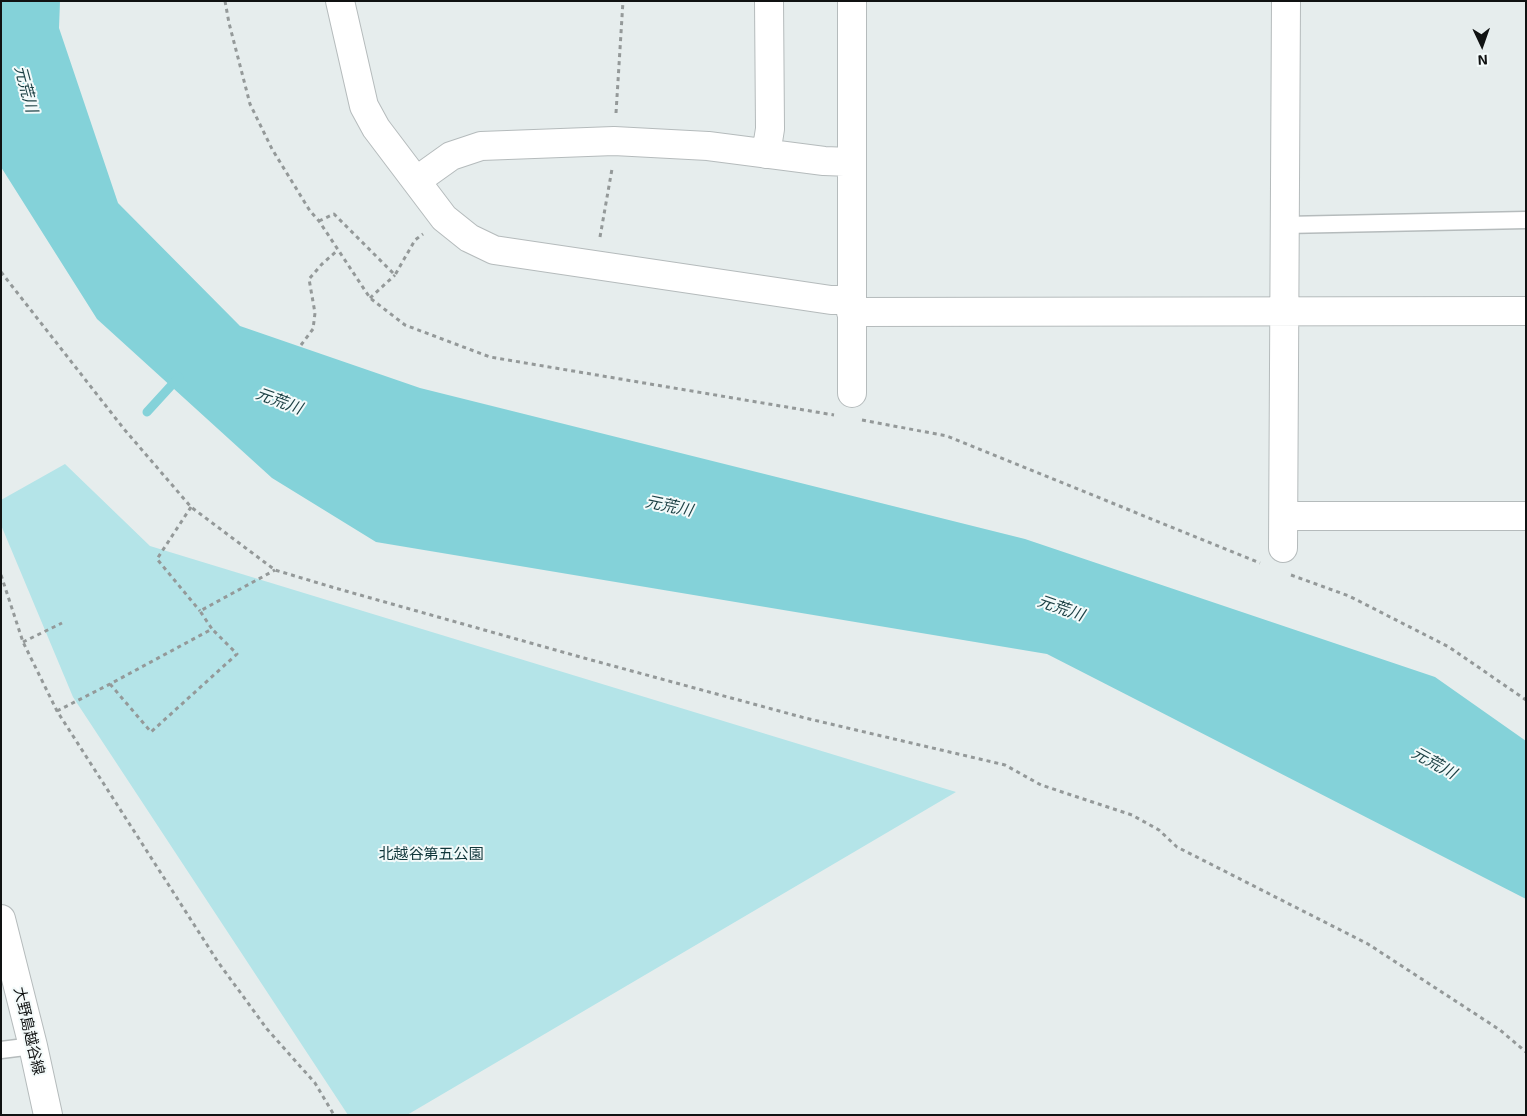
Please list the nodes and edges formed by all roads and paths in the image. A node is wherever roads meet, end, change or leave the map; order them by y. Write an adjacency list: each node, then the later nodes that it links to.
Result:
1 (225, 1): 11 (path)
2 (340, 1): 8 (street)
3 (769, 1): 6 (street)
4 (852, 1): 7 (street)
5 (1286, 1): 12 (street)
6 (766, 154): 7 (street); 8 (street)
7 (851, 162): 17 (street)
8 (416, 180): 9 (street)
9 (444, 218): 15 (path); 17 (street)
10 (1526, 220): 12 (lane)
11 (319, 222): 13 (path); 15 (path)
12 (1286, 225): 18 (street)
13 (338, 250): 16 (path); 20 (path)
14 (1, 272): 23 (path)
15 (394, 275): 16 (path)
16 (370, 298): 21 (path)
17 (851, 306): 18 (street); 21 (street)
18 (1285, 311): 19 (street); 24 (street)
19 (1526, 311)
20 (301, 344)
21 (845, 404)
22 (858, 419): 26 (path)
23 (191, 507): 27 (path); 29 (path)
24 (1284, 516): 25 (street); 26 (street)
25 (1526, 516)
26 (1280, 563): 34 (path)
27 (275, 570): 29 (path); 39 (path)
28 (1, 575): 32 (path)
29 (200, 611): 31 (path)
30 (62, 623): 32 (path)
31 (212, 629): 33 (path); 33 (path)
32 (23, 642): 35 (path)
33 (110, 684): 35 (path)
34 (1526, 700)
35 (57, 711): 41 (path)
36 (3, 933): 37 (street, 大野島越谷線)
37 (33, 1046): 38 (lane); 40 (street, 大野島越谷線)
38 (1, 1050)
39 (1526, 1052)
40 (48, 1115)
41 (334, 1115)

